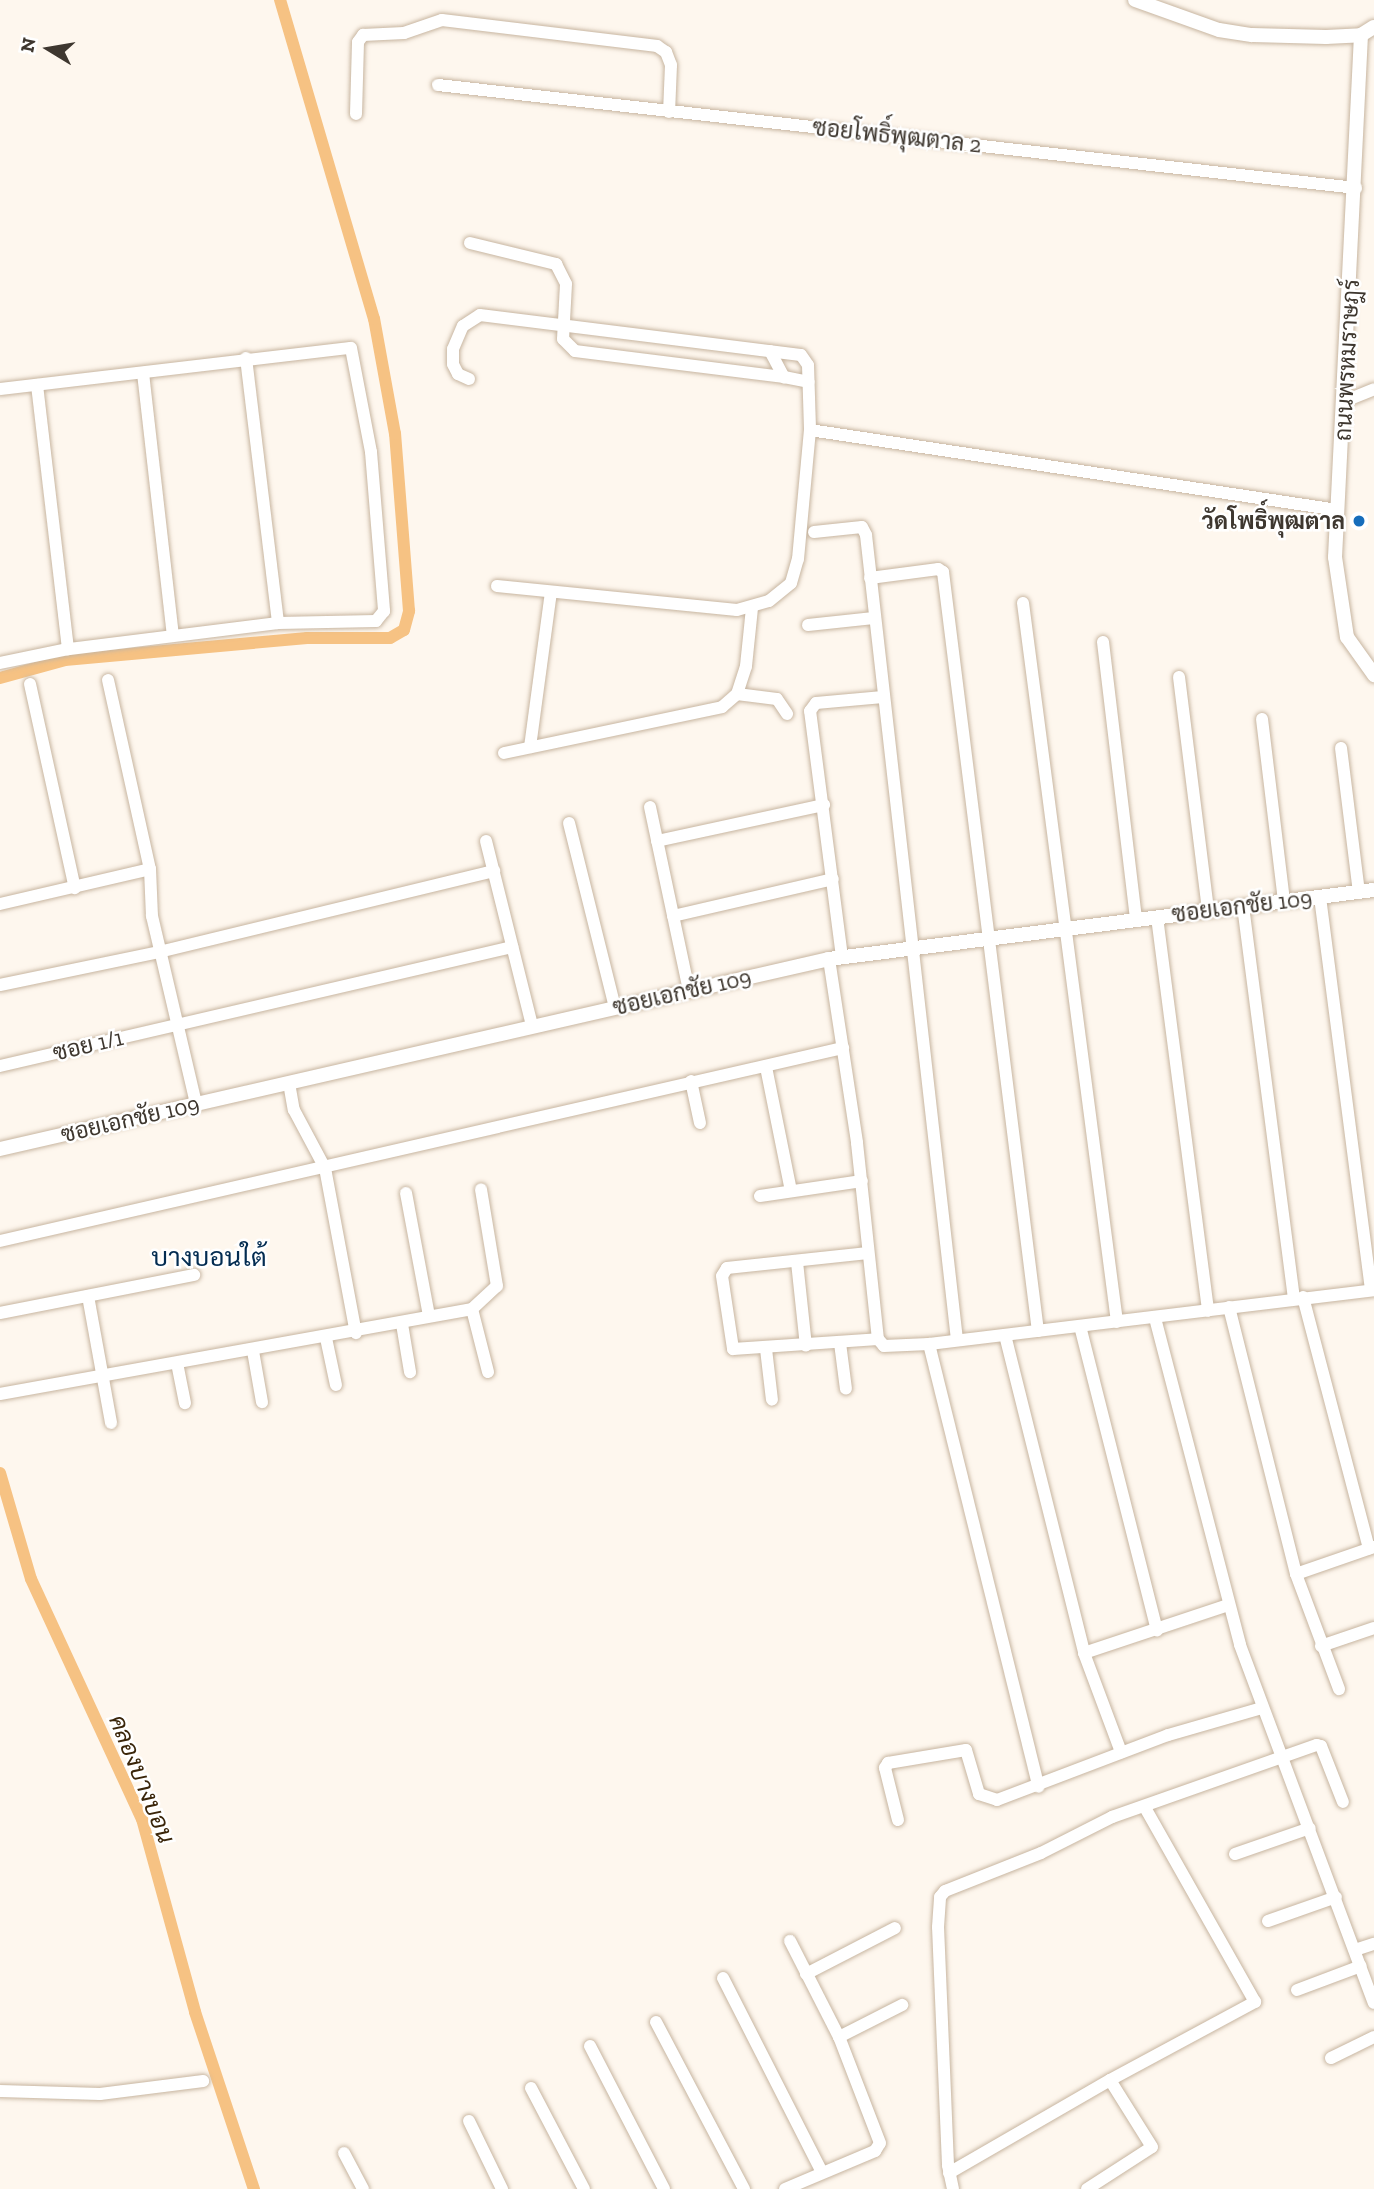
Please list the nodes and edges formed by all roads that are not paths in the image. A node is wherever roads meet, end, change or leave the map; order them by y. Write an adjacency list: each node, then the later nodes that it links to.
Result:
1 (1135, 0): 2 (street)
2 (1368, 31): 6 (street, ถนนพรหมราษฎร์)
3 (438, 85): 4 (street, ซอยโพธิ์พุฒตาล 2)
4 (669, 112): 5 (street); 6 (street, ซอยโพธิ์พุฒตาล 2)
5 (356, 114)
6 (1356, 188): 18 (street, ถนนพรหมราษฎร์)
7 (470, 243): 8 (street)
8 (563, 324): 9 (street); 12 (street); 13 (street)
9 (770, 351): 12 (street); 14 (street)
10 (246, 358): 11 (street); 28 (street); 28 (street)
11 (143, 373): 15 (street); 30 (street)
12 (784, 377): 14 (street)
13 (469, 379)
14 (809, 382): 19 (street)
15 (37, 385): 16 (street); 32 (street)
16 (0, 389)
17 (1374, 389): 18 (street)
18 (1345, 401): 20 (street, ถนนพรหมราษฎร์)
19 (810, 430): 20 (street); 26 (street)
20 (1338, 510): 34 (street, ถนนพรหมราษฎร์)
21 (814, 532): 22 (street)
22 (870, 578): 27 (street); 65 (street)
23 (497, 586): 24 (street)
24 (551, 592): 26 (street); 42 (street)
25 (1023, 603): 64 (street)
26 (752, 608): 38 (street)
27 (874, 618): 29 (street); 39 (street)
28 (278, 623): 30 (street)
29 (808, 625)
30 (173, 635): 32 (street)
31 (1103, 642): 63 (street)
32 (68, 649): 33 (street)
33 (0, 663)
34 (1374, 675)
35 (1179, 677): 60 (street)
36 (108, 680): 50 (street)
37 (30, 684): 53 (street)
38 (737, 694): 40 (street); 42 (street)
39 (883, 697): 45 (street); 67 (street)
40 (788, 714)
41 (1262, 719): 57 (street)
42 (530, 747): 44 (street)
43 (1341, 748): 55 (street)
44 (504, 753)
45 (824, 805): 49 (street); 52 (street)
46 (650, 807): 49 (street)
47 (569, 823): 72 (street)
48 (486, 841): 51 (street)
49 (657, 841): 61 (street)
50 (150, 869): 53 (street); 68 (street)
51 (494, 871): 66 (street); 68 (street)
52 (833, 879): 61 (street); 69 (street)
53 (75, 888): 58 (street)
54 (1374, 890): 55 (street, ซอยเอกชัย 109)
55 (1359, 892): 56 (street, ซอยเอกชัย 109)
56 (1320, 897): 57 (street, ซอยเอกชัย 109); 93 (street)
57 (1284, 900): 59 (street, ซอยเอกชัย 109)
58 (0, 904)
59 (1243, 905): 60 (street, ซอยเอกชัย 109); 95 (street)
60 (1208, 910): 62 (street, ซอยเอกชัย 109)
61 (673, 916): 71 (street)
62 (1157, 916): 63 (street, ซอยเอกชัย 109); 98 (street)
63 (1136, 918): 64 (street, ซอยเอกชัย 109)
64 (1066, 928): 65 (street, ซอยเอกชัย 109); 102 (street)
65 (988, 938): 67 (street, ซอยเอกชัย 109); 105 (street)
66 (512, 947): 73 (street, ซอย 1/1); 74 (street)
67 (911, 949): 69 (street, ซอยเอกชัย 109); 110 (street)
68 (159, 952): 70 (street); 73 (street)
69 (836, 958): 71 (street, ซอยเอกชัย 109); 75 (street)
70 (0, 985)
71 (689, 990): 72 (street, ซอยเอกชัย 109)
72 (615, 1007): 74 (street, ซอยเอกชัย 109)
73 (176, 1025): 76 (street, ซอย 1/1); 80 (street)
74 (532, 1026): 79 (street, ซอยเอกชัย 109)
75 (843, 1048): 77 (street); 84 (street)
76 (0, 1066)
77 (766, 1067): 78 (street); 86 (street)
78 (691, 1081): 81 (street); 83 (street)
79 (289, 1083): 80 (street, ซอยเอกชัย 109); 83 (street)
80 (196, 1104): 82 (street, ซอยเอกชัย 109)
81 (700, 1123)
82 (0, 1149)
83 (325, 1168): 89 (street); 106 (street)
84 (862, 1181): 86 (street); 90 (street)
85 (481, 1189): 97 (street)
86 (791, 1191): 88 (street)
87 (406, 1193): 100 (street)
88 (760, 1196)
89 (0, 1241)
90 (868, 1253): 91 (street); 109 (street)
91 (797, 1262): 113 (street); 114 (street)
92 (194, 1275): 94 (street)
93 (1372, 1290): 95 (street)
94 (88, 1296): 99 (street); 117 (street)
95 (1298, 1298): 96 (street); 127 (street)
96 (1229, 1307): 98 (street); 128 (street)
97 (472, 1309): 100 (street); 119 (street)
98 (1208, 1311): 101 (street)
99 (0, 1313)
100 (429, 1316): 103 (street)
101 (1155, 1318): 102 (street); 129 (street)
102 (1117, 1322): 104 (street)
103 (402, 1324): 106 (street); 118 (street)
104 (1080, 1326): 105 (street); 131 (street)
105 (1038, 1331): 107 (street)
106 (356, 1333): 108 (street)
107 (1005, 1335): 110 (street); 133 (street)
108 (326, 1338): 115 (street); 120 (street)
109 (878, 1339): 111 (street); 112 (street)
110 (957, 1340): 112 (street)
111 (839, 1343): 113 (street); 121 (street)
112 (929, 1344): 138 (street)
113 (806, 1346): 114 (street)
114 (766, 1349): 123 (street)
115 (253, 1350): 116 (street); 124 (street)
116 (177, 1363): 117 (street); 125 (street)
117 (104, 1372): 122 (street); 126 (street)
118 (410, 1372)
119 (488, 1372)
120 (336, 1385)
121 (846, 1389)
122 (0, 1394)
123 (772, 1400)
124 (262, 1402)
125 (185, 1403)
126 (111, 1423)
127 (1371, 1548): 128 (street)
128 (1296, 1574): 132 (street)
129 (1228, 1605): 131 (street); 135 (street)
130 (1374, 1628): 132 (street)
131 (1157, 1630): 133 (street)
132 (1321, 1646): 134 (street)
133 (1084, 1653): 136 (street)
134 (1339, 1689)
135 (1262, 1708): 136 (street); 137 (street)
136 (1121, 1752): 138 (street)
137 (1283, 1757): 139 (street); 140 (street); 142 (street)
138 (1039, 1787): 141 (street)
139 (1343, 1802)
140 (1144, 1806): 161 (street); 168 (street)
141 (898, 1821)
142 (1310, 1828): 143 (street); 144 (street)
143 (1235, 1854)
144 (1336, 1897): 145 (street); 149 (street)
145 (1268, 1921)
146 (895, 1928): 151 (street)
147 (790, 1941): 151 (street)
148 (1374, 1944): 149 (street)
149 (1355, 1950): 150 (street)
150 (1361, 1966): 153 (street); 154 (street)
151 (806, 1974): 157 (street)
152 (723, 1978): 167 (street)
153 (1297, 1990)
154 (1374, 2003)
155 (902, 2005): 157 (street)
156 (656, 2022): 173 (street)
157 (839, 2037): 167 (street)
158 (1374, 2037): 160 (street)
159 (590, 2046): 172 (street)
160 (1331, 2057)
161 (1110, 2080): 168 (street); 176 (street)
162 (203, 2081): 164 (street)
163 (531, 2088): 171 (street)
164 (0, 2091)
165 (469, 2121): 170 (street)
166 (344, 2153): 169 (street)
167 (822, 2172): 174 (street)
168 (949, 2173): 175 (street)
169 (363, 2189)
170 (502, 2189)
171 (584, 2189)
172 (664, 2189)
173 (744, 2189)
174 (786, 2189)
175 (953, 2189)
176 (1087, 2189)

